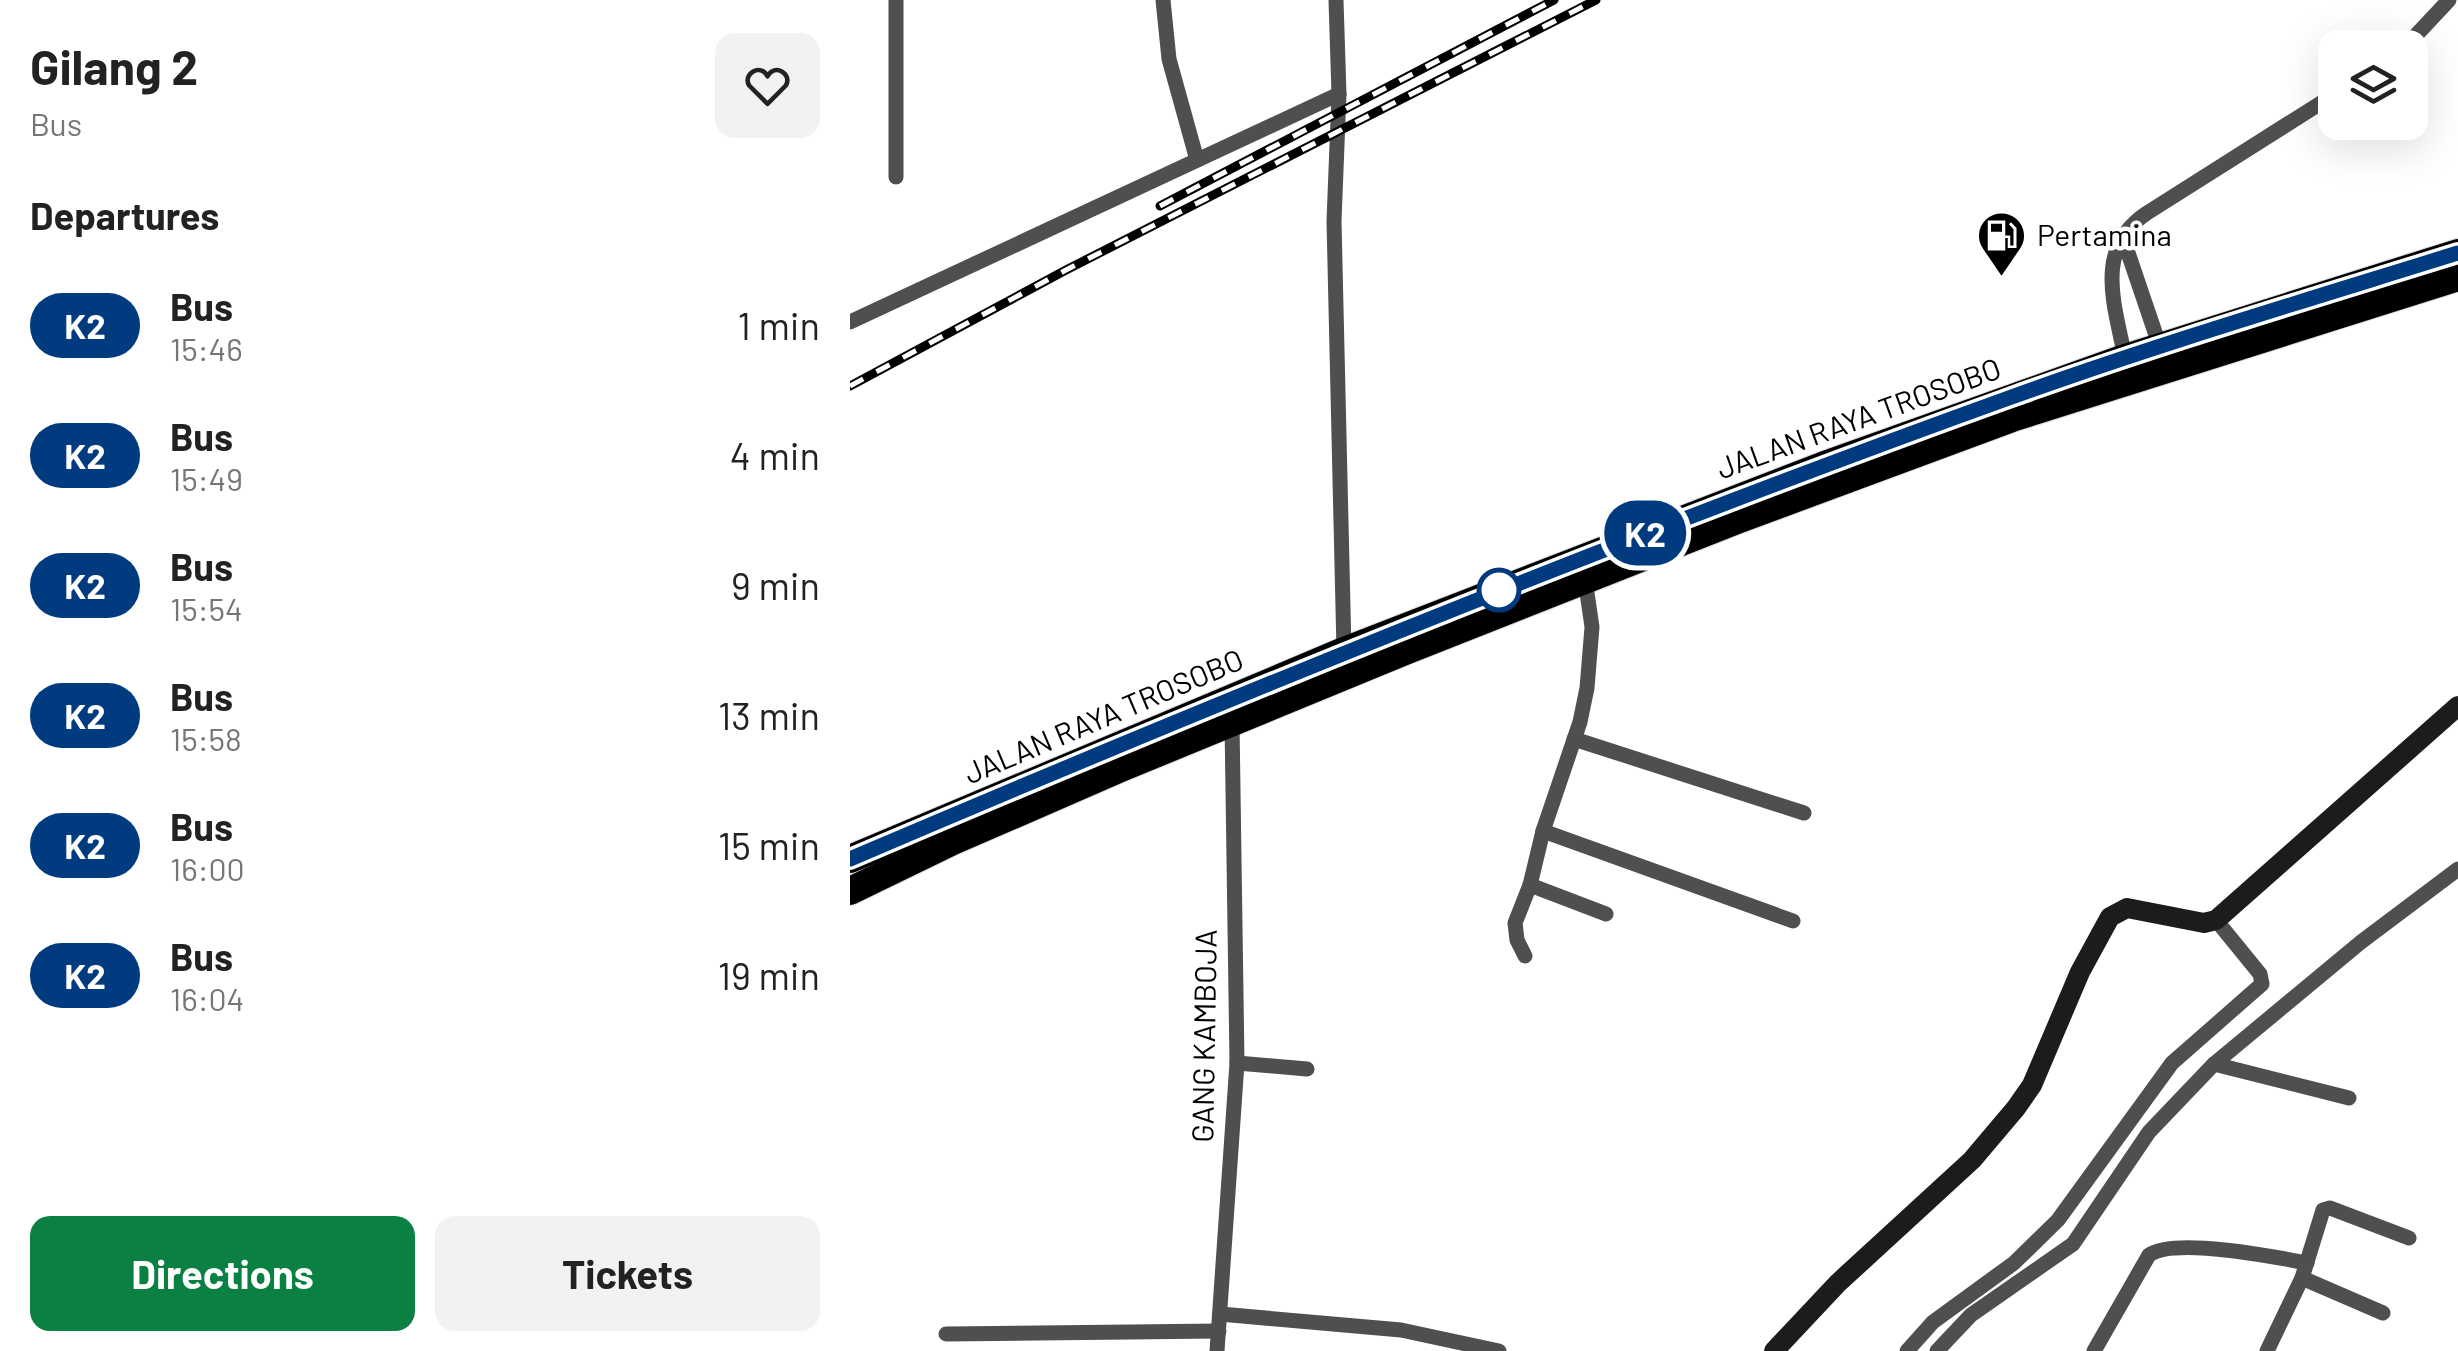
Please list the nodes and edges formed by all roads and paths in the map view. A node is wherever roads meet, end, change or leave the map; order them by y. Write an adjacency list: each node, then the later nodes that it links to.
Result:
1 (896, 0): 9 (street)
2 (1163, 0): 8 (street)
3 (1336, 0): 6 (street)
4 (2449, 0): 5 (street)
5 (2421, 30)
6 (1339, 94): 8 (street); 17 (street)
7 (2318, 105): 10 (street)
8 (1197, 160): 13 (street)
9 (896, 176)
10 (2122, 235): 14 (street); 15 (street)
11 (2458, 253): 14 (highway, JALAN RAYA TROSOBO)
12 (2458, 277): 16 (highway, JALAN RAYA TROSOBO)
13 (850, 322)
14 (2160, 347): 15 (highway, JALAN RAYA TROSOBO)
15 (2125, 358): 17 (highway, JALAN RAYA TROSOBO)
16 (1585, 579): 19 (highway, JALAN RAYA TROSOBO); 20 (street)
17 (1344, 651): 23 (highway, JALAN RAYA TROSOBO)
18 (2458, 706): 28 (street)
19 (1232, 722): 26 (highway, JALAN RAYA TROSOBO); 31 (street, GANG KAMBOJA)
20 (1574, 739): 21 (street); 22 (street)
21 (1804, 813)
22 (1543, 831): 25 (street); 29 (street)
23 (850, 859)
24 (2458, 869): 32 (street)
25 (1530, 885): 27 (street); 30 (street)
26 (850, 891)
27 (1606, 914)
28 (2216, 920): 44 (street); 45 (street)
29 (1793, 921)
30 (1525, 956)
31 (1237, 1063): 33 (street); 38 (street, GANG KAMBOJA)
32 (2214, 1064): 34 (street); 46 (street)
33 (1307, 1069)
34 (2349, 1098)
35 (2410, 1238): 36 (street)
36 (2305, 1270): 37 (street); 41 (street); 47 (street)
37 (2383, 1313)
38 (1220, 1314): 39 (street, GANG KAMBOJA); 43 (street)
39 (1218, 1332): 40 (street); 42 (street, GANG KAMBOJA)
40 (946, 1334)
41 (2271, 1350)
42 (1218, 1351)
43 (1499, 1351)
44 (1774, 1351)
45 (1907, 1351)
46 (1937, 1351)
47 (2094, 1351)

